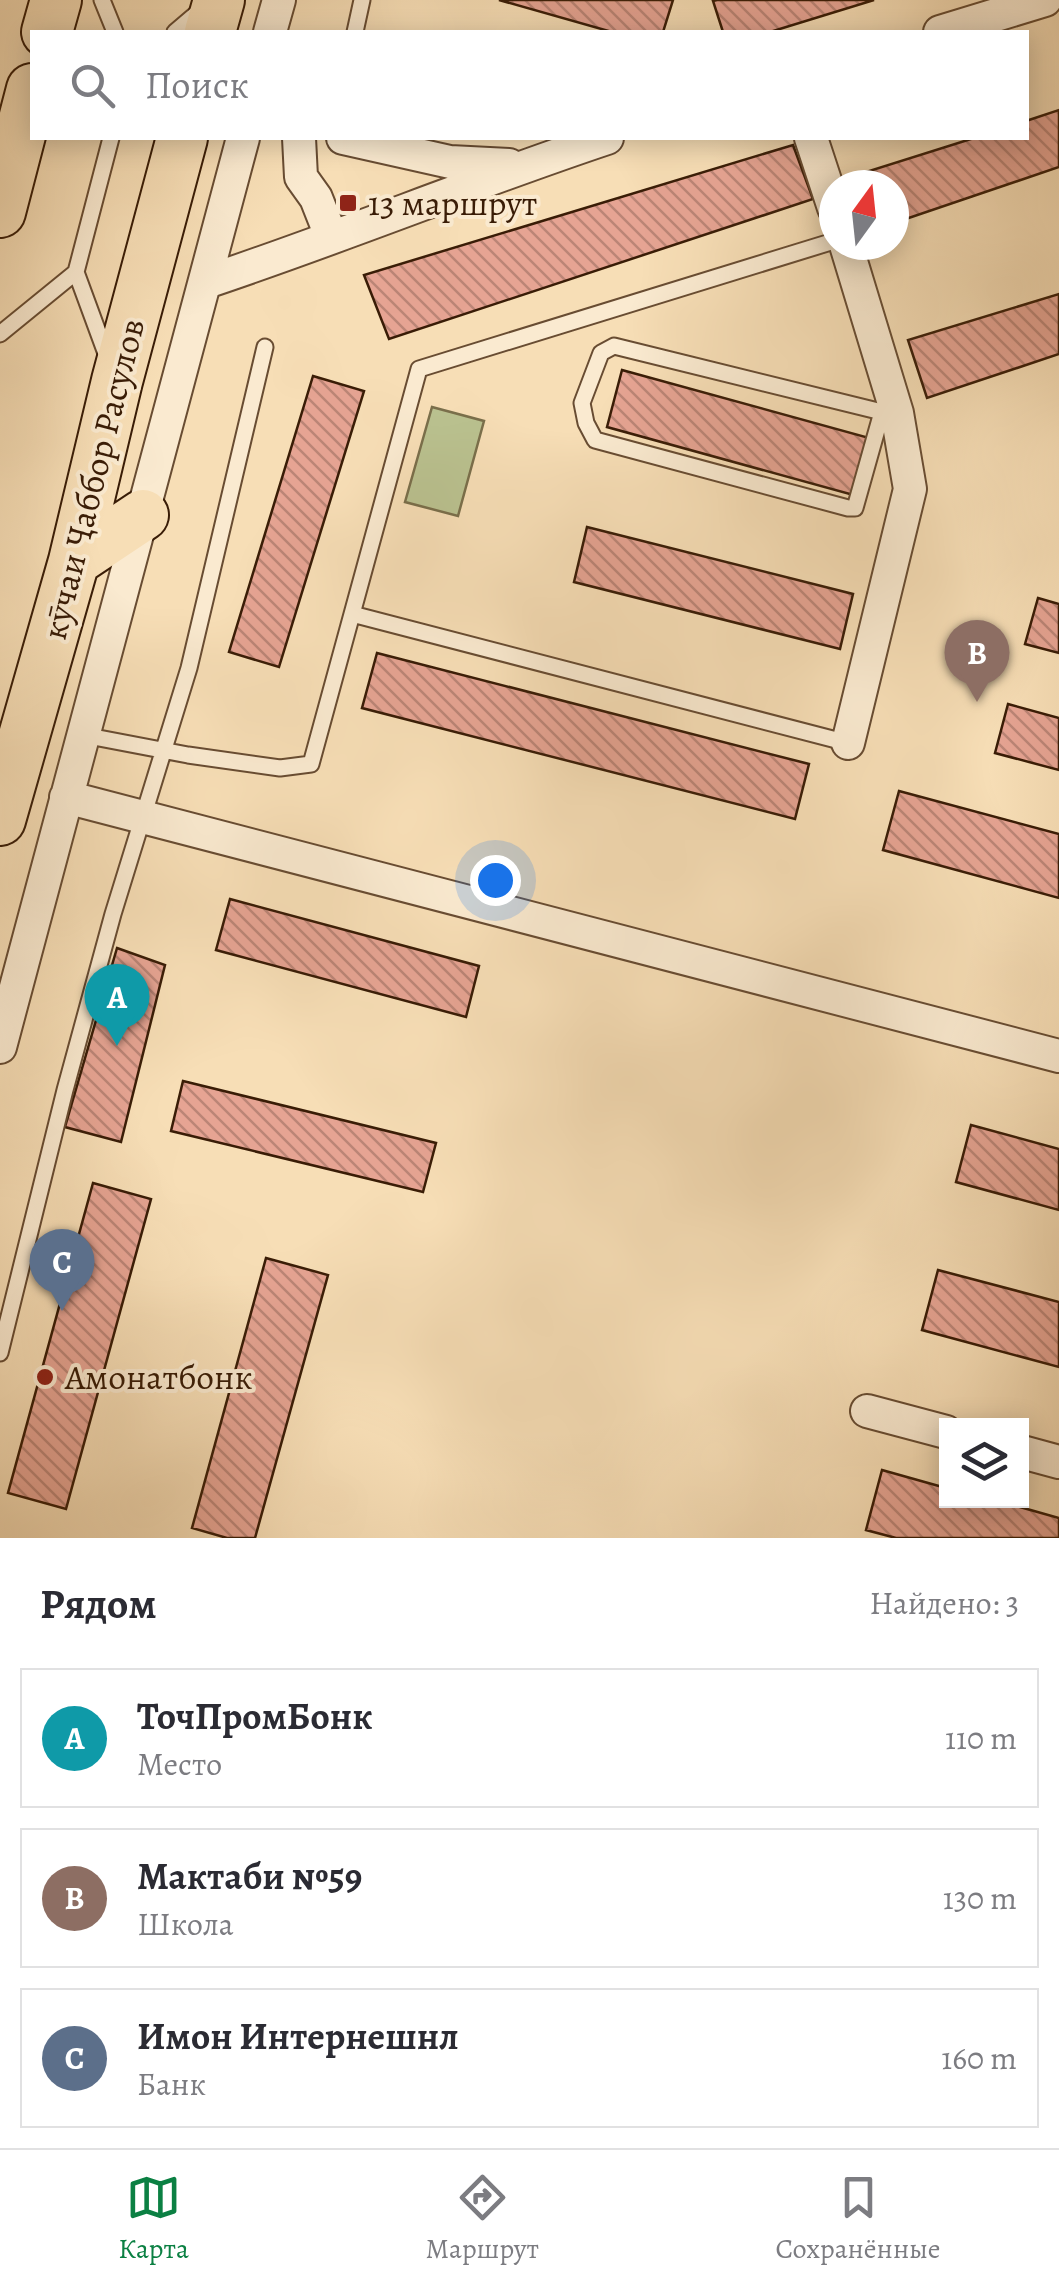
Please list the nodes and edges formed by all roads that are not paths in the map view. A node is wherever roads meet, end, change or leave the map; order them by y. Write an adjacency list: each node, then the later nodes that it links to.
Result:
1 (56, 0): 7 (main road)
2 (102, 0): 8 (lane)
3 (216, 0): 9 (lane); 10 (main road)
4 (279, 0): 11 (street)
5 (362, 0): 12 (lane)
6 (1045, 0): 13 (street)
7 (48, 30)
8 (113, 30)
9 (178, 30)
10 (210, 30)
11 (271, 30)
12 (355, 30)
13 (947, 30)
14 (30, 94): 23 (main road)
15 (111, 140): 30 (lane)
16 (181, 140): 34 (main road, кӯчаи Ҷаббор Расулов)
17 (242, 140): 31 (street)
18 (299, 140): 27 (street)
19 (364, 140): 22 (street)
20 (601, 140): 24 (street)
21 (812, 140): 25 (street)
22 (396, 143): 24 (street)
23 (7, 155): 26 (main road)
24 (524, 165): 27 (street)
25 (822, 170)
26 (0, 212)
27 (330, 236): 31 (street)
28 (819, 246): 38 (lane)
29 (850, 260): 35 (street)
30 (76, 272): 32 (lane); 34 (lane)
31 (206, 282): 36 (street)
32 (0, 334)
33 (265, 347): 41 (lane)
34 (117, 381): 37 (main road, кӯчаи Ҷаббор Расулов)
35 (890, 413): 35 (lane); 40 (street)
36 (143, 515): 37 (main road); 39 (street)
37 (74, 561): 44 (main road, кӯчаи Ҷаббор Расулов)
38 (352, 614): 40 (lane); 41 (lane)
39 (83, 734): 41 (lane); 42 (street)
40 (848, 743)
41 (164, 750): 43 (lane)
42 (66, 798): 43 (street); 45 (street)
43 (143, 818): 46 (street); 47 (lane)
44 (0, 820)
45 (0, 1048)
46 (1059, 1056)
47 (0, 1353)
48 (867, 1411): 49 (street)
49 (939, 1430)
50 (1029, 1454): 51 (street)
51 (1059, 1462)

